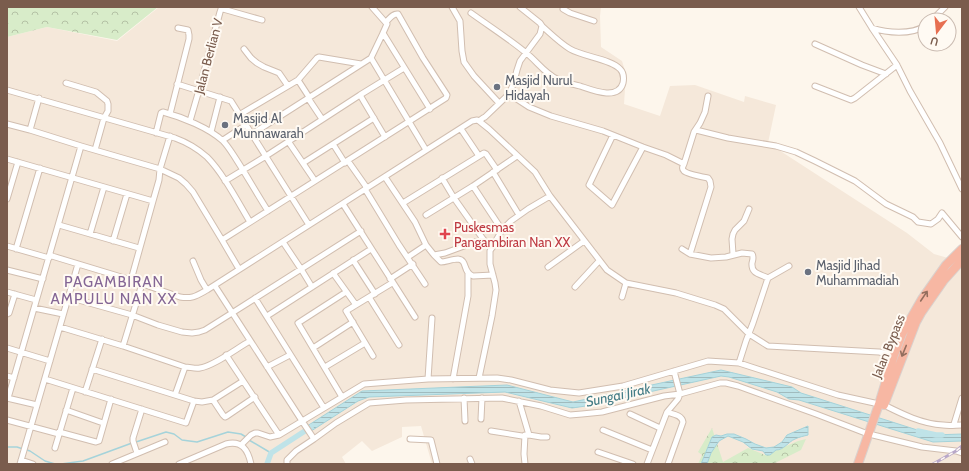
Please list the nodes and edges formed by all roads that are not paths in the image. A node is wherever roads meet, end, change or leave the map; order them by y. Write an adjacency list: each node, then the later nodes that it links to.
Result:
1 (372, 7): 11 (street)
2 (452, 7): 39 (street)
3 (520, 7): 12 (street)
4 (564, 7): 10 (street)
5 (859, 7): 14 (street)
6 (223, 8): 7 (street, Jalan Berlian V); 32 (street, Jalan Berlian V)
7 (237, 10): 9 (street, Jalan Berlian V)
8 (471, 13): 19 (street)
9 (262, 20)
10 (594, 21)
11 (386, 22): 16 (street); 40 (street)
12 (542, 26): 19 (street); 19 (street)
13 (178, 28): 28 (street)
14 (872, 28): 15 (street); 22 (street)
15 (917, 30)
16 (383, 33): 20 (street); 23 (street)
17 (815, 44): 24 (street)
18 (244, 49): 29 (street)
19 (526, 52): 33 (street)
20 (371, 58): 21 (street); 26 (street)
21 (361, 64): 25 (street); 38 (street)
22 (897, 65): 24 (street); 87 (street)
23 (404, 68): 26 (street); 40 (street)
24 (886, 74): 30 (street)
25 (298, 80): 29 (street); 38 (street)
26 (384, 81): 34 (street); 48 (street)
27 (66, 83): 43 (street)
28 (177, 84): 32 (street); 41 (street)
29 (288, 86): 42 (street)
30 (815, 86)
31 (7, 90): 37 (street)
32 (199, 90): 36 (street); 47 (street, Jalan Berlian V)
33 (509, 94): 39 (street); 57 (street)
34 (360, 95): 44 (street); 45 (street)
35 (708, 96): 53 (street)
36 (220, 97): 42 (street); 54 (street)
37 (39, 98): 43 (street); 52 (street)
38 (309, 98): 45 (street); 56 (street)
39 (499, 103): 46 (street)
40 (430, 109): 48 (street)
41 (170, 114): 47 (street); 55 (street)
42 (240, 116): 50 (street)
43 (104, 118): 55 (street); 65 (street)
44 (374, 118): 59 (street); 62 (street)
45 (322, 119): 61 (street)
46 (482, 119): 51 (street); 69 (street)
47 (190, 121): 54 (street)
48 (409, 122): 59 (street); 66 (street)
49 (7, 124): 52 (street)
50 (246, 125): 56 (street); 60 (street)
51 (461, 129): 66 (street); 68 (street)
52 (30, 130): 63 (street)
53 (696, 130): 74 (street); 106 (street)
54 (211, 132): 60 (street)
55 (156, 133): 58 (street)
56 (252, 134): 67 (street)
57 (614, 135): 64 (street); 64 (street)
58 (170, 136): 76 (street); 82 (street)
59 (386, 137): 72 (street)
60 (223, 140): 77 (street)
61 (288, 141): 67 (street); 73 (street)
62 (333, 144): 72 (street); 73 (street)
63 (81, 146): 65 (street); 80 (street)
64 (643, 147): 74 (street)
65 (95, 150): 76 (street)
66 (426, 150): 79 (street)
67 (266, 156): 77 (street); 89 (street)
68 (479, 156): 78 (street); 81 (street)
69 (517, 156): 78 (street); 90 (street)
70 (7, 159): 71 (street)
71 (18, 162): 75 (street); 92 (street)
72 (346, 162): 83 (street); 86 (street)
73 (303, 163): 83 (street)
74 (684, 164): 120 (street)
75 (40, 168): 80 (street); 116 (street)
76 (160, 169): 93 (street); 108 (street)
77 (243, 170): 82 (street); 97 (street)
78 (495, 171): 84 (street); 99 (street)
79 (385, 177): 86 (street); 94 (street)
80 (72, 178): 85 (street); 101 (street)
81 (442, 178): 91 (street); 94 (street)
82 (225, 181): 100 (street)
83 (315, 181): 89 (street)
84 (473, 186): 91 (street); 103 (street)
85 (104, 187): 88 (street); 105 (street)
86 (366, 189): 95 (street); 124 (street)
87 (962, 189)
88 (127, 194): 93 (street); 109 (street)
89 (291, 196): 97 (street); 102 (street)
90 (550, 196): 99 (street); 110 (street)
91 (454, 198): 98 (street); 107 (street)
92 (7, 199)
93 (153, 201): 114 (street)
94 (403, 203): 112 (street)
95 (343, 204): 102 (street); 104 (street)
96 (749, 210): 121 (street)
97 (268, 211): 100 (street)
98 (426, 215)
99 (519, 215): 103 (street)
100 (250, 222): 108 (street)
101 (59, 225): 105 (street); 123 (street)
102 (309, 225): 111 (street)
103 (502, 230): 115 (street)
104 (361, 231): 117 (street); 134 (street)
105 (90, 234): 109 (street)
106 (962, 237)
107 (483, 239): 115 (street); 122 (street)
108 (222, 240): 133 (street)
109 (113, 241): 114 (street)
110 (584, 241): 128 (street); 132 (street)
111 (283, 242): 133 (street); 134 (street)
112 (426, 245): 122 (street); 124 (street)
113 (7, 246): 116 (street)
114 (139, 248): 142 (street)
115 (492, 248): 138 (street)
116 (16, 249): 123 (street)
117 (371, 249): 125 (street); 143 (street)
118 (682, 249): 120 (street)
119 (962, 249): 140 (highway, Jalan Bypass)
120 (690, 254): 121 (street)
121 (733, 254): 139 (street)
122 (434, 255): 137 (street)
123 (50, 256): 129 (street); 141 (street)
124 (408, 257): 130 (street)
125 (353, 260): 136 (street); 154 (street)
126 (962, 260): 140 (highway, Jalan Bypass)
127 (193, 261): 150 (street)
128 (599, 261): 144 (street); 148 (street)
129 (78, 264): 142 (street); 157 (street)
130 (413, 264): 143 (street); 146 (street)
131 (789, 266): 139 (street)
132 (548, 267)
133 (239, 269): 147 (street)
134 (301, 269): 149 (street); 158 (street)
135 (7, 270): 141 (street)
136 (333, 273): 149 (street); 152 (street)
137 (468, 274): 138 (street); 196 (street)
138 (493, 275): 193 (street)
139 (768, 278): 171 (street)
140 (941, 278): 182 (highway, Jalan Bypass, one-way to 140); 213 (highway, Jalan Bypass, one-way to 213)
141 (43, 279): 159 (street)
142 (130, 280): 145 (street)
143 (391, 281): 154 (street); 167 (street)
144 (626, 283): 156 (street); 171 (street)
145 (142, 284): 150 (street); 165 (street)
146 (425, 284)
147 (214, 286): 150 (street); 162 (street)
148 (575, 287)
149 (312, 288): 166 (street)
150 (207, 290)
151 (7, 292): 153 (street)
152 (346, 292): 160 (street); 178 (street)
153 (15, 294): 159 (street); 163 (street)
154 (375, 294): 155 (street)
155 (369, 297): 160 (street); 175 (street)
156 (622, 297)
157 (68, 298): 164 (street); 165 (street)
158 (255, 298): 162 (street); 166 (street)
159 (36, 300): 161 (street)
160 (356, 305): 169 (street)
161 (34, 308): 164 (street); 179 (street)
162 (232, 313): 165 (street); 173 (street)
163 (7, 314)
164 (63, 314): 170 (street)
165 (132, 315): 176 (street)
166 (267, 316): 181 (street)
167 (415, 317)
168 (432, 318): 195 (street)
169 (353, 322): 174 (street); 178 (street)
170 (60, 327): 172 (street); 184 (street)
171 (749, 334): 182 (street); 185 (street)
172 (102, 339): 176 (street); 189 (street)
173 (250, 341): 180 (street); 187 (street)
174 (365, 343): 183 (street); 188 (street)
175 (399, 345)
176 (123, 346): 186 (street)
177 (7, 348): 179 (street)
178 (313, 348): 188 (street)
179 (21, 353): 184 (street); 192 (street)
180 (226, 355): 186 (street); 197 (street)
181 (290, 355): 187 (street); 214 (street)
182 (894, 355): 213 (highway, Jalan Bypass)
183 (373, 356)
184 (50, 361): 194 (street)
185 (739, 363): 190 (street); 213 (street)
186 (185, 367): 201 (street)
187 (267, 367): 223 (street)
188 (325, 367): 203 (street)
189 (92, 369): 199 (street); 201 (street)
190 (674, 373): 193 (street); 200 (street)
191 (7, 376): 192 (street)
192 (14, 378): 204 (street)
193 (479, 378): 196 (street)
194 (44, 379): 198 (street); 212 (street)
195 (428, 379): 196 (street); 203 (street)
196 (453, 379)
197 (243, 381): 202 (street); 210 (street)
198 (73, 388): 199 (street); 216 (street)
199 (85, 392): 208 (street)
200 (680, 392): 211 (street); 217 (street); 231 (street)
201 (176, 395): 209 (street)
202 (255, 397): 210 (street); 232 (street)
203 (342, 397): 214 (street)
204 (8, 398): 212 (street)
205 (464, 398): 206 (street); 221 (street); 235 (street)
206 (482, 398): 211 (street); 219 (street)
207 (962, 398): 224 (street)
208 (111, 400): 215 (street); 222 (street)
209 (194, 400): 210 (street); 215 (street)
210 (213, 400)
211 (519, 401): 233 (street)
212 (37, 405): 226 (street)
213 (880, 407): 224 (street); 231 (highway, Jalan Bypass)
214 (324, 408): 223 (street)
215 (142, 409): 241 (street)
216 (66, 410): 222 (street); 230 (street)
217 (667, 412): 227 (street); 254 (street)
218 (630, 414): 227 (street)
219 (481, 419)
220 (7, 420): 226 (street)
221 (465, 420)
222 (103, 423): 230 (street)
223 (302, 423): 232 (street); 235 (street)
224 (954, 424): 225 (street)
225 (962, 425)
226 (30, 426): 230 (street); 244 (street)
227 (660, 428): 240 (street)
228 (603, 430): 240 (street)
229 (490, 431): 233 (street)
230 (59, 433): 239 (street)
231 (871, 433): 243 (street); 255 (highway, Jalan Bypass); 256 (highway, Jalan Bypass)
232 (279, 435): 238 (street)
233 (527, 435): 234 (street); 251 (street)
234 (547, 437)
235 (314, 439): 249 (street)
236 (410, 439): 250 (street)
237 (165, 442): 241 (street)
238 (242, 444): 247 (street); 248 (street)
239 (55, 448)
240 (652, 450): 253 (street)
241 (136, 451): 246 (street)
242 (598, 452): 252 (street)
243 (962, 452)
244 (21, 460): 245 (street)
245 (33, 464)
246 (112, 464)
247 (179, 464)
248 (251, 464)
249 (287, 464)
250 (437, 464)
251 (525, 464)
252 (633, 464)
253 (648, 464)
254 (668, 464)
255 (858, 464)
256 (862, 464)

